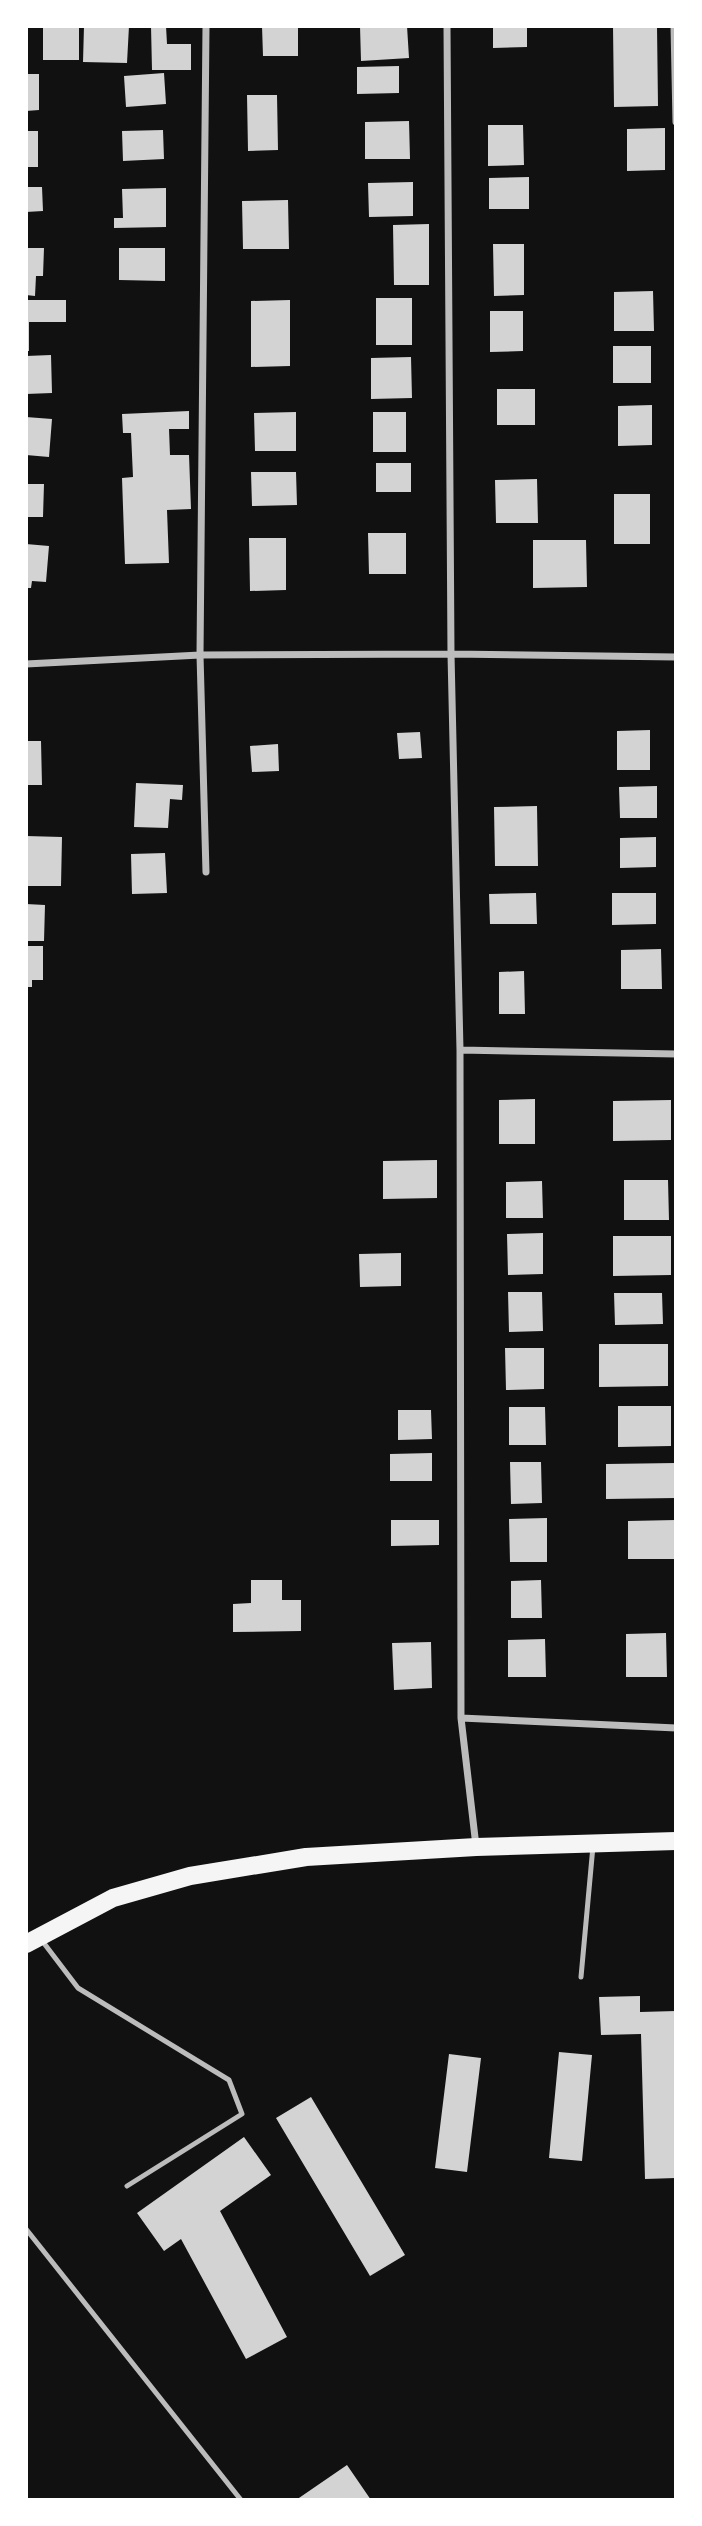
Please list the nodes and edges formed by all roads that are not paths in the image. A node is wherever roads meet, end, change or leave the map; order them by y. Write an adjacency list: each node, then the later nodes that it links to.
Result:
1 (206, 26): 6 (street)
2 (447, 26): 5 (street)
3 (674, 26): 4 (street)
4 (676, 122)
5 (451, 654): 6 (street); 7 (street); 10 (street)
6 (200, 655): 8 (street); 9 (street)
7 (676, 657)
8 (26, 664)
9 (206, 872)
10 (460, 1050): 11 (street); 12 (street)
11 (676, 1054)
12 (461, 1718): 13 (street); 16 (street)
13 (676, 1728)
14 (676, 1841): 15 (main road)
15 (593, 1843): 16 (main road); 18 (lane)
16 (476, 1847): 17 (main road)
17 (32, 1940): 19 (lane)
18 (581, 1977)
19 (127, 2186)
20 (26, 2229): 21 (lane)
21 (242, 2500)

